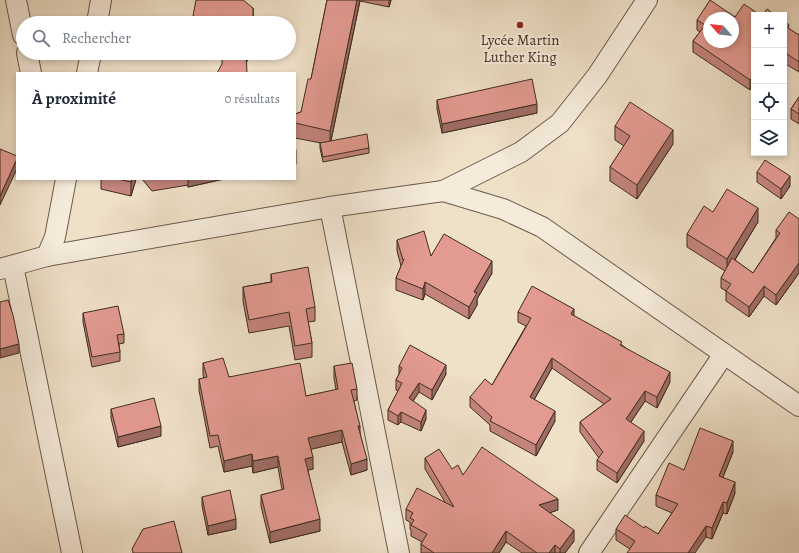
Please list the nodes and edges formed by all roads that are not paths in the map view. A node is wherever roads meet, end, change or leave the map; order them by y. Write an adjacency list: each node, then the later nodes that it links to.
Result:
1 (16, 0): 4 (street)
2 (101, 0): 5 (street)
3 (647, 0): 12 (street)
4 (19, 16)
5 (98, 16)
6 (28, 60): 8 (street)
7 (90, 60): 9 (street)
8 (31, 72)
9 (87, 72)
10 (54, 180): 14 (street)
11 (66, 180): 14 (street)
12 (443, 191): 13 (street); 17 (street)
13 (330, 207): 15 (street); 19 (street)
14 (60, 210): 15 (street)
15 (47, 256): 16 (street)
16 (7, 268): 20 (street)
17 (724, 354): 18 (street); 21 (street)
18 (799, 406)
19 (402, 551)
20 (72, 553)
21 (589, 553)

